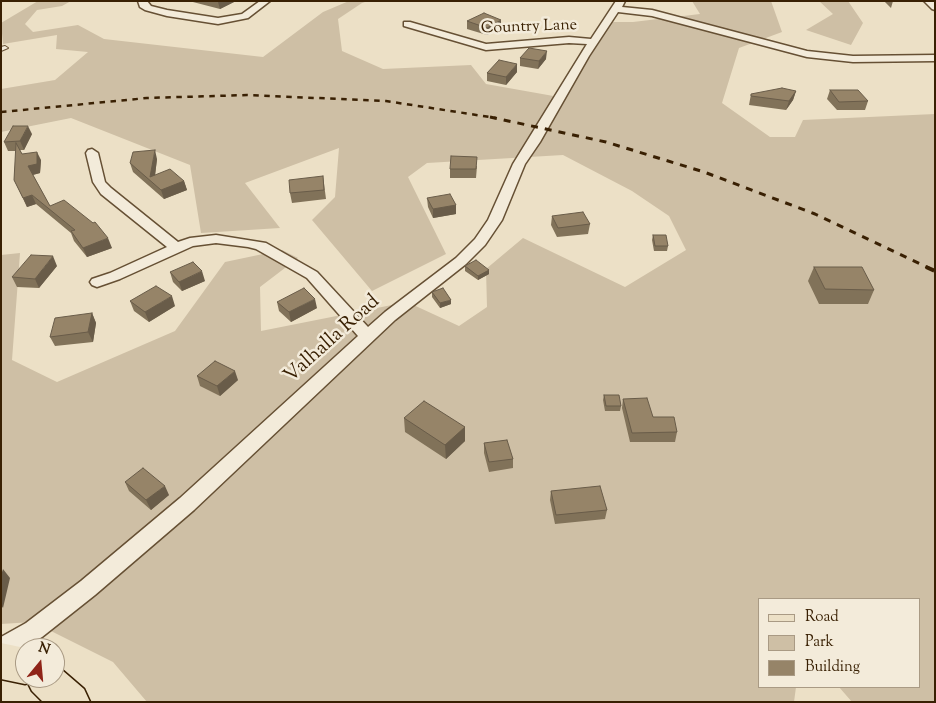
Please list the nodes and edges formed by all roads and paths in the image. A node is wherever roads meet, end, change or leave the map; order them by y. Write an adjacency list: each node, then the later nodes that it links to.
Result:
1 (142, 1): 2 (street)
2 (266, 1)
3 (928, 1): 5 (street)
4 (619, 5): 7 (street, Valhalla Road); 8 (street)
5 (935, 7)
6 (408, 24): 7 (street, Country Lane)
7 (594, 42): 12 (street, Valhalla Road)
8 (935, 58)
9 (92, 153): 10 (street)
10 (177, 248): 11 (street); 12 (street)
11 (97, 282)
12 (368, 337): 13 (street, Valhalla Road)
13 (1, 649)
14 (1, 661): 15 (main road)
15 (15, 664)
16 (56, 688): 17 (main road)
17 (71, 702)

